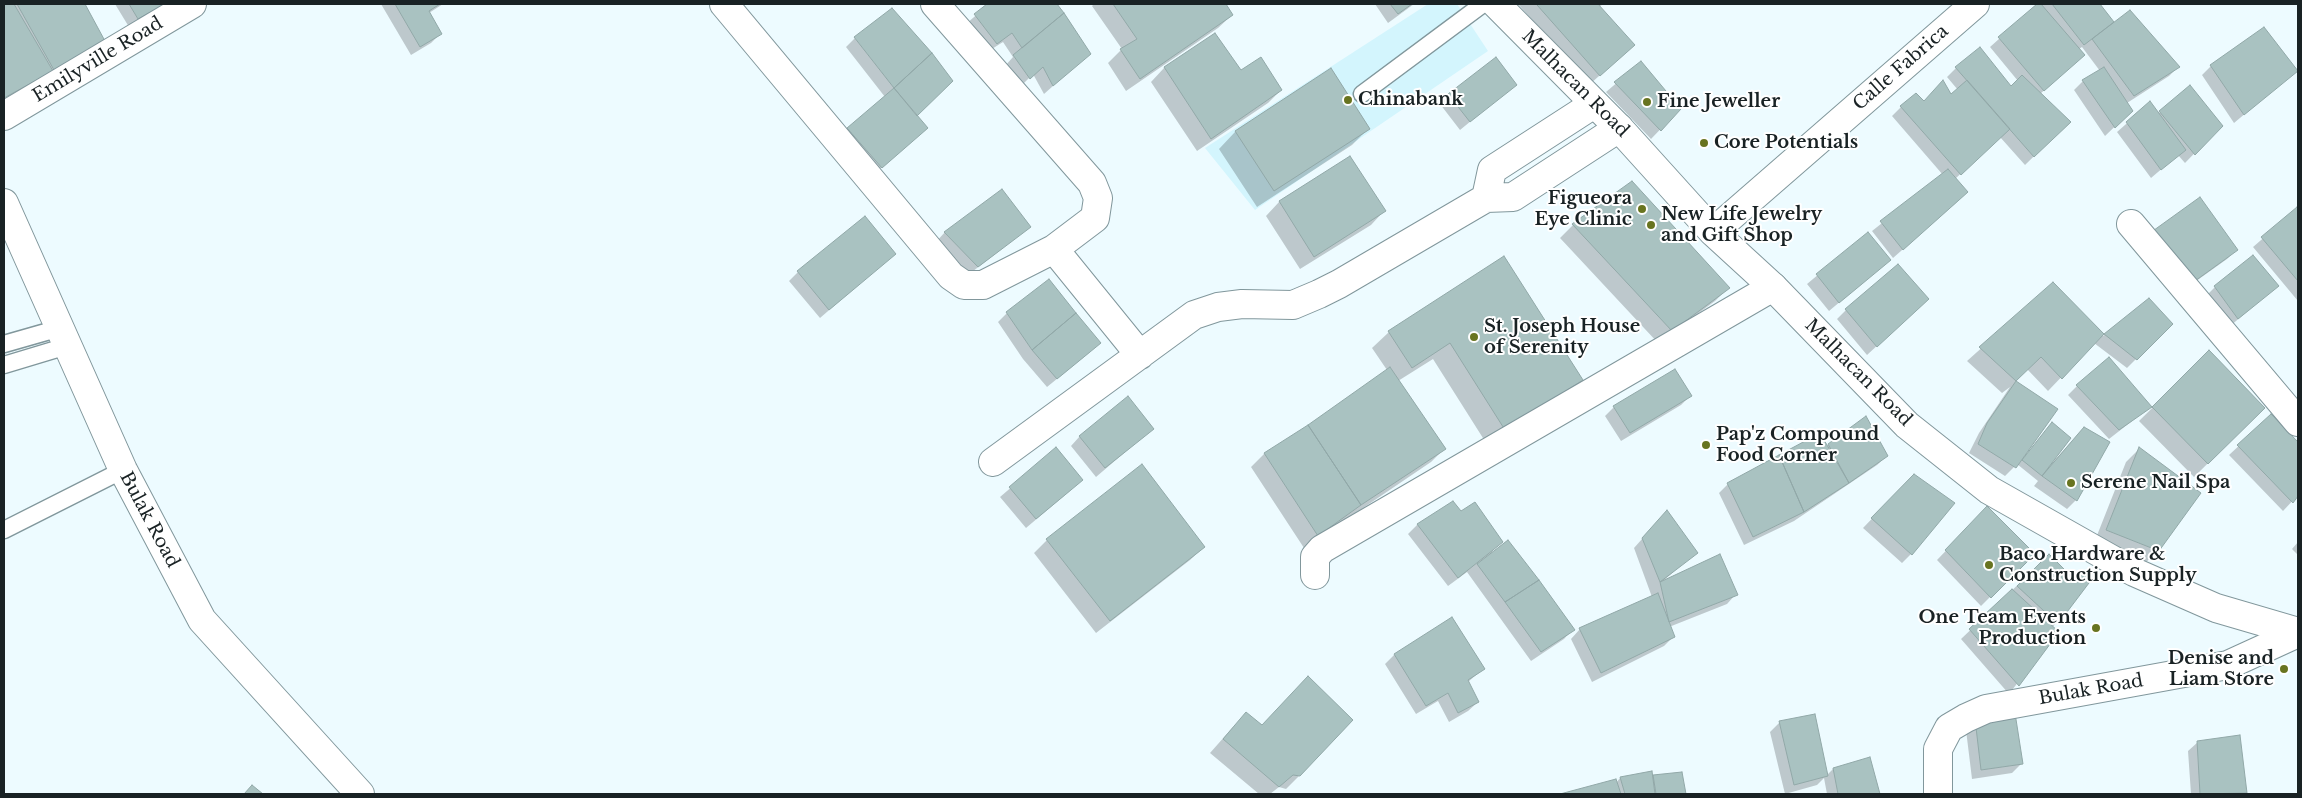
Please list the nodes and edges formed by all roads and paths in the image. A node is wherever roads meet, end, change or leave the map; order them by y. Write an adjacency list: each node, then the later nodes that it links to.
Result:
1 (192, 4): 9 (street, Emilyville Road)
2 (724, 4): 15 (street)
3 (936, 4): 15 (street)
4 (1483, 4): 7 (lane)
5 (1496, 4): 8 (street, Malhacan Road)
6 (1975, 4): 14 (street, Calle Fabrica)
7 (1362, 94)
8 (1594, 104): 10 (street, Malhacan Road); 11 (street)
9 (4, 116)
10 (1619, 128): 11 (street); 14 (street, Malhacan Road)
11 (1486, 198): 19 (street)
12 (4, 203): 17 (street, Bulak Road)
13 (2131, 224): 21 (street)
14 (1713, 232): 16 (street, Malhacan Road)
15 (1054, 249): 19 (street)
16 (1773, 288): 25 (street); 26 (street, Malhacan Road)
17 (64, 337): 18 (lane); 20 (lane); 23 (street, Bulak Road)
18 (4, 344)
19 (1140, 355): 22 (street)
20 (4, 365)
21 (2298, 422)
22 (993, 462)
23 (123, 470): 24 (lane); 27 (street, Bulak Road)
24 (4, 530)
25 (1315, 575)
26 (2298, 632): 28 (street, Bulak Road)
27 (360, 794)
28 (1938, 794)

